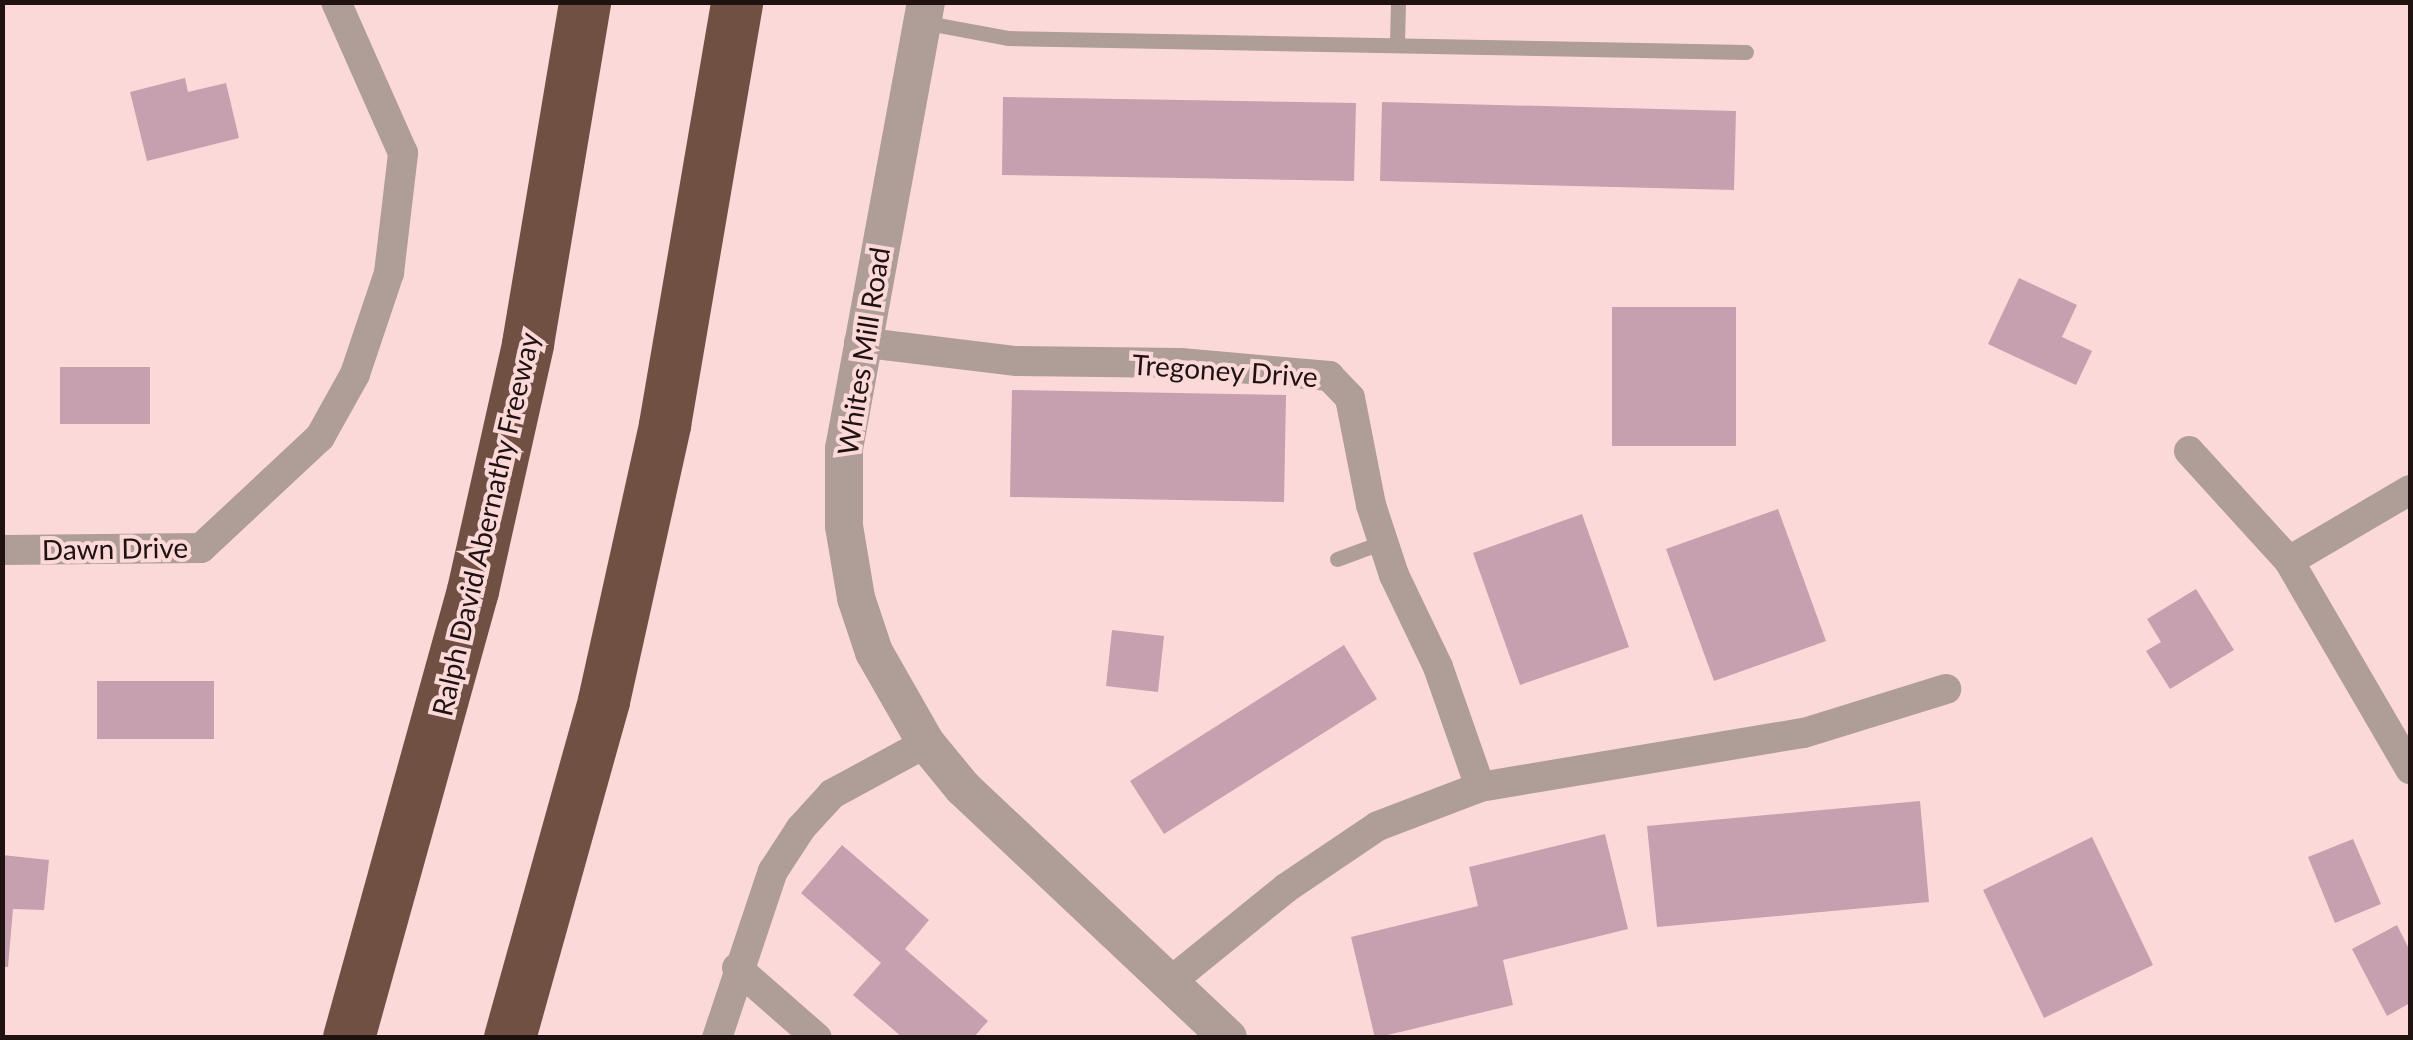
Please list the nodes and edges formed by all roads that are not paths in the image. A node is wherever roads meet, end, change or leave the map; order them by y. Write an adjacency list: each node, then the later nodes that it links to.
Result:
1 (336, 2): 12 (street, Dawn Drive)
2 (585, 2): 21 (highway, Ralph David Abernathy Freeway)
3 (737, 2): 22 (highway)
4 (1398, 2): 6 (lane)
5 (924, 12): 6 (lane); 8 (street, Whites Mill Road)
6 (1397, 43): 7 (lane)
7 (1746, 52)
8 (860, 342): 11 (street, Tregoney Drive); 16 (street, Whites Mill Road)
9 (2189, 451): 14 (street)
10 (2410, 490): 14 (street)
11 (1383, 542): 13 (lane); 18 (street, Tregoney Drive)
12 (2, 550)
13 (1337, 560)
14 (2290, 562): 17 (street)
15 (1946, 689): 18 (street)
16 (926, 742): 19 (street); 20 (street, Whites Mill Road)
17 (2410, 769)
18 (1480, 787): 20 (street)
19 (738, 968): 23 (street); 24 (street)
20 (1170, 982): 25 (street, Whites Mill Road)
21 (349, 1038)
22 (510, 1038)
23 (718, 1038)
24 (817, 1038)
25 (1228, 1038)

